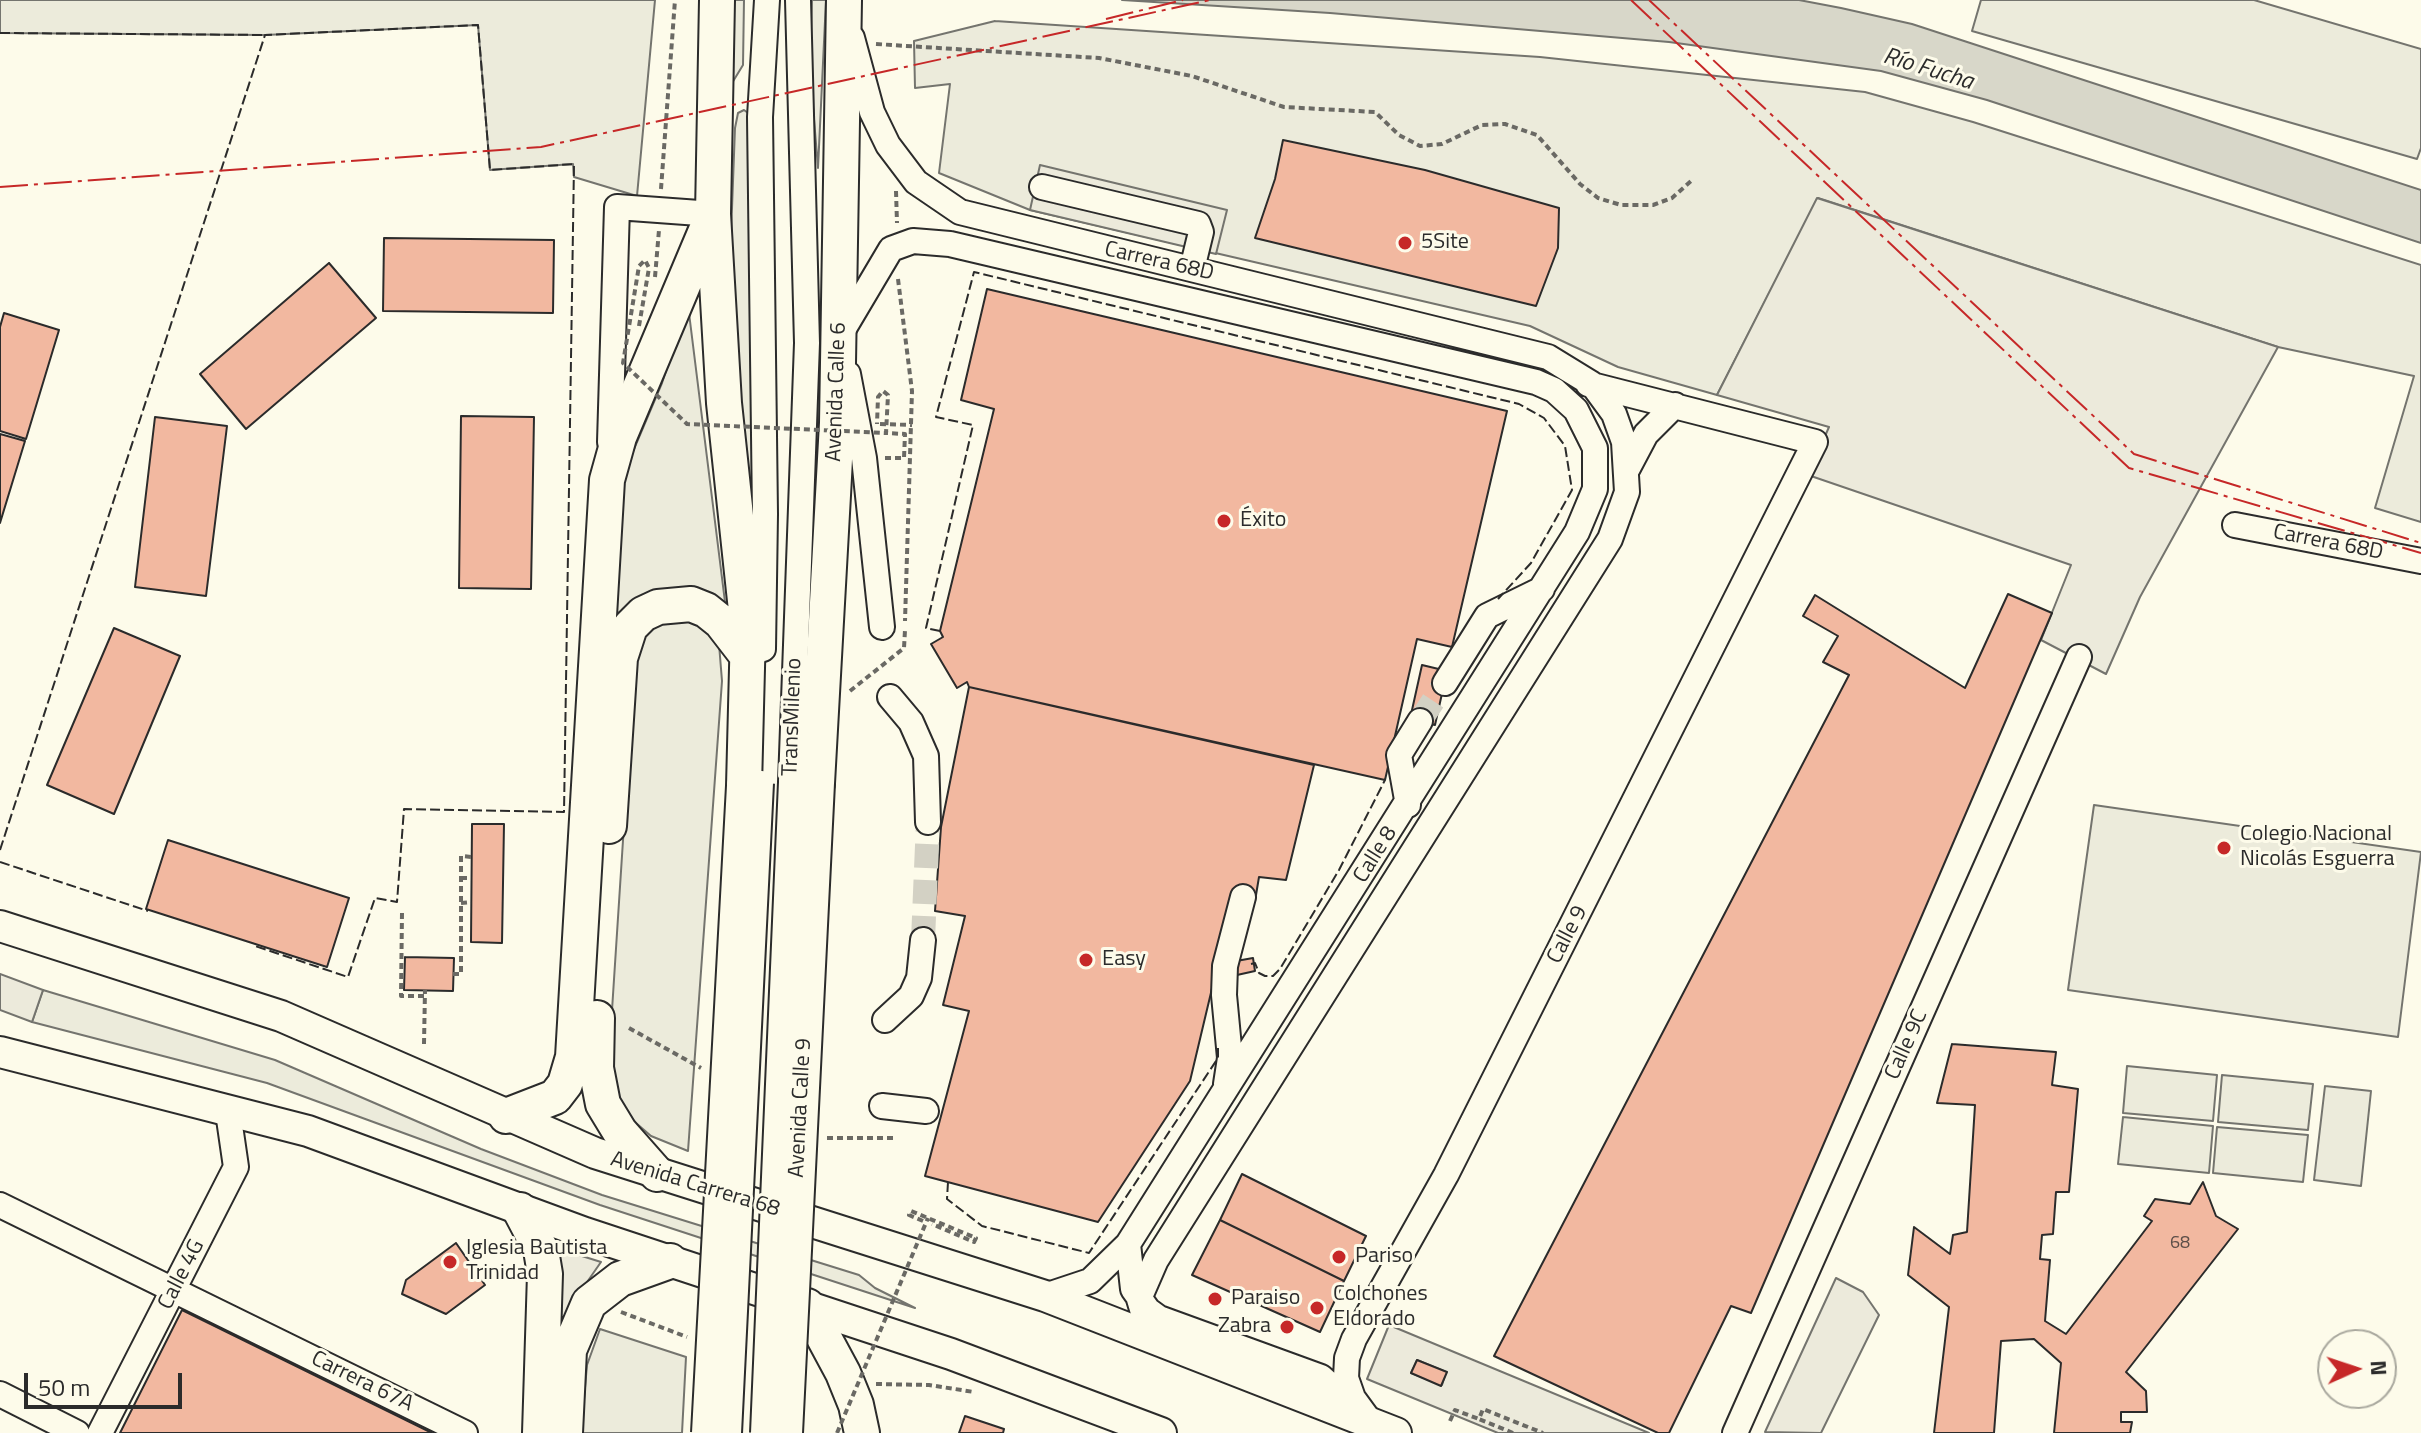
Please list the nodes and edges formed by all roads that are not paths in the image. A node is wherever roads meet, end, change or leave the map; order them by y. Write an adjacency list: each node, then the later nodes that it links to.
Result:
1 (717, 0): 6 (highway)
2 (767, 0): 25 (street, TransMilenio)
3 (798, 0): 24 (street, TransMilenio)
4 (844, 2): 7 (street, Carrera 68D); 8 (highway, Avenida Calle 6)
5 (1042, 187): 7 (street)
6 (713, 214): 14 (highway); 14 (street); 19 (highway)
7 (1192, 269): 9 (street, Carrera 68D)
8 (839, 337): 10 (street, Carrera 68D); 18 (street); 24 (highway, Avenida Calle 6)
9 (1592, 384): 10 (street, Carrera 68D); 11 (street, Carrera 68D); 13 (street, Calle 8)
10 (1545, 386): 17 (street, Calle 8)
11 (1675, 405): 12 (street, Carrera 68D); 13 (street)
12 (1815, 442): 51 (street, Calle 9)
13 (1628, 468): 45 (street, Calle 8)
14 (609, 469): 37 (highway)
15 (2235, 525): 16 (street, Carrera 68D)
16 (2421, 561)
17 (1542, 589): 21 (street); 26 (street, Calle 8)
18 (882, 627)
19 (748, 657): 25 (highway); 38 (highway)
20 (2079, 657): 63 (street, Calle 9C)
21 (1445, 683)
22 (890, 697): 27 (street)
23 (1420, 721): 26 (street)
24 (804, 782): 59 (street, TransMilenio, bridge); 60 (highway, Avenida Calle 9, bridge)
25 (752, 784): 57 (highway, bridge); 58 (street, TransMilenio, bridge)
26 (1408, 805): 33 (street, Calle 8)
27 (928, 822)
28 (1243, 897): 33 (street)
29 (2, 925): 37 (main road, Avenida Carrera 68)
30 (923, 940): 31 (street)
31 (885, 1020)
32 (0, 1052): 36 (main road)
33 (1224, 1094): 41 (street, Calle 8)
34 (882, 1106): 35 (street)
35 (926, 1111)
36 (228, 1112): 40 (main road); 43 (street, Calle 4G)
37 (506, 1116): 38 (main road, Avenida Carrera 68)
38 (657, 1174): 44 (main road, Avenida Carrera 68)
39 (0, 1205): 43 (street, Carrera 67A)
40 (520, 1210): 42 (main road); 55 (highway)
41 (1128, 1244): 44 (street, Calle 8); 45 (street)
42 (670, 1261): 46 (main road); 56 (highway)
43 (174, 1290): 53 (street, Calle 4G); 54 (street, Carrera 67A)
44 (1045, 1296): 47 (main road, Avenida Carrera 68)
45 (1139, 1299): 47 (street); 49 (street)
46 (807, 1306): 50 (highway); 62 (main road)
47 (1150, 1336): 49 (main road, Avenida Carrera 68)
48 (0, 1394): 52 (street)
49 (1313, 1399): 51 (main road, Avenida Carrera 68)
50 (859, 1419): 61 (highway)
51 (1384, 1428)
52 (77, 1433)
53 (100, 1433)
54 (465, 1433)
55 (540, 1433)
56 (565, 1433)
57 (709, 1433)
58 (729, 1433)
59 (763, 1433)
60 (785, 1433)
61 (883, 1433)
62 (1161, 1433)
63 (1735, 1433)

